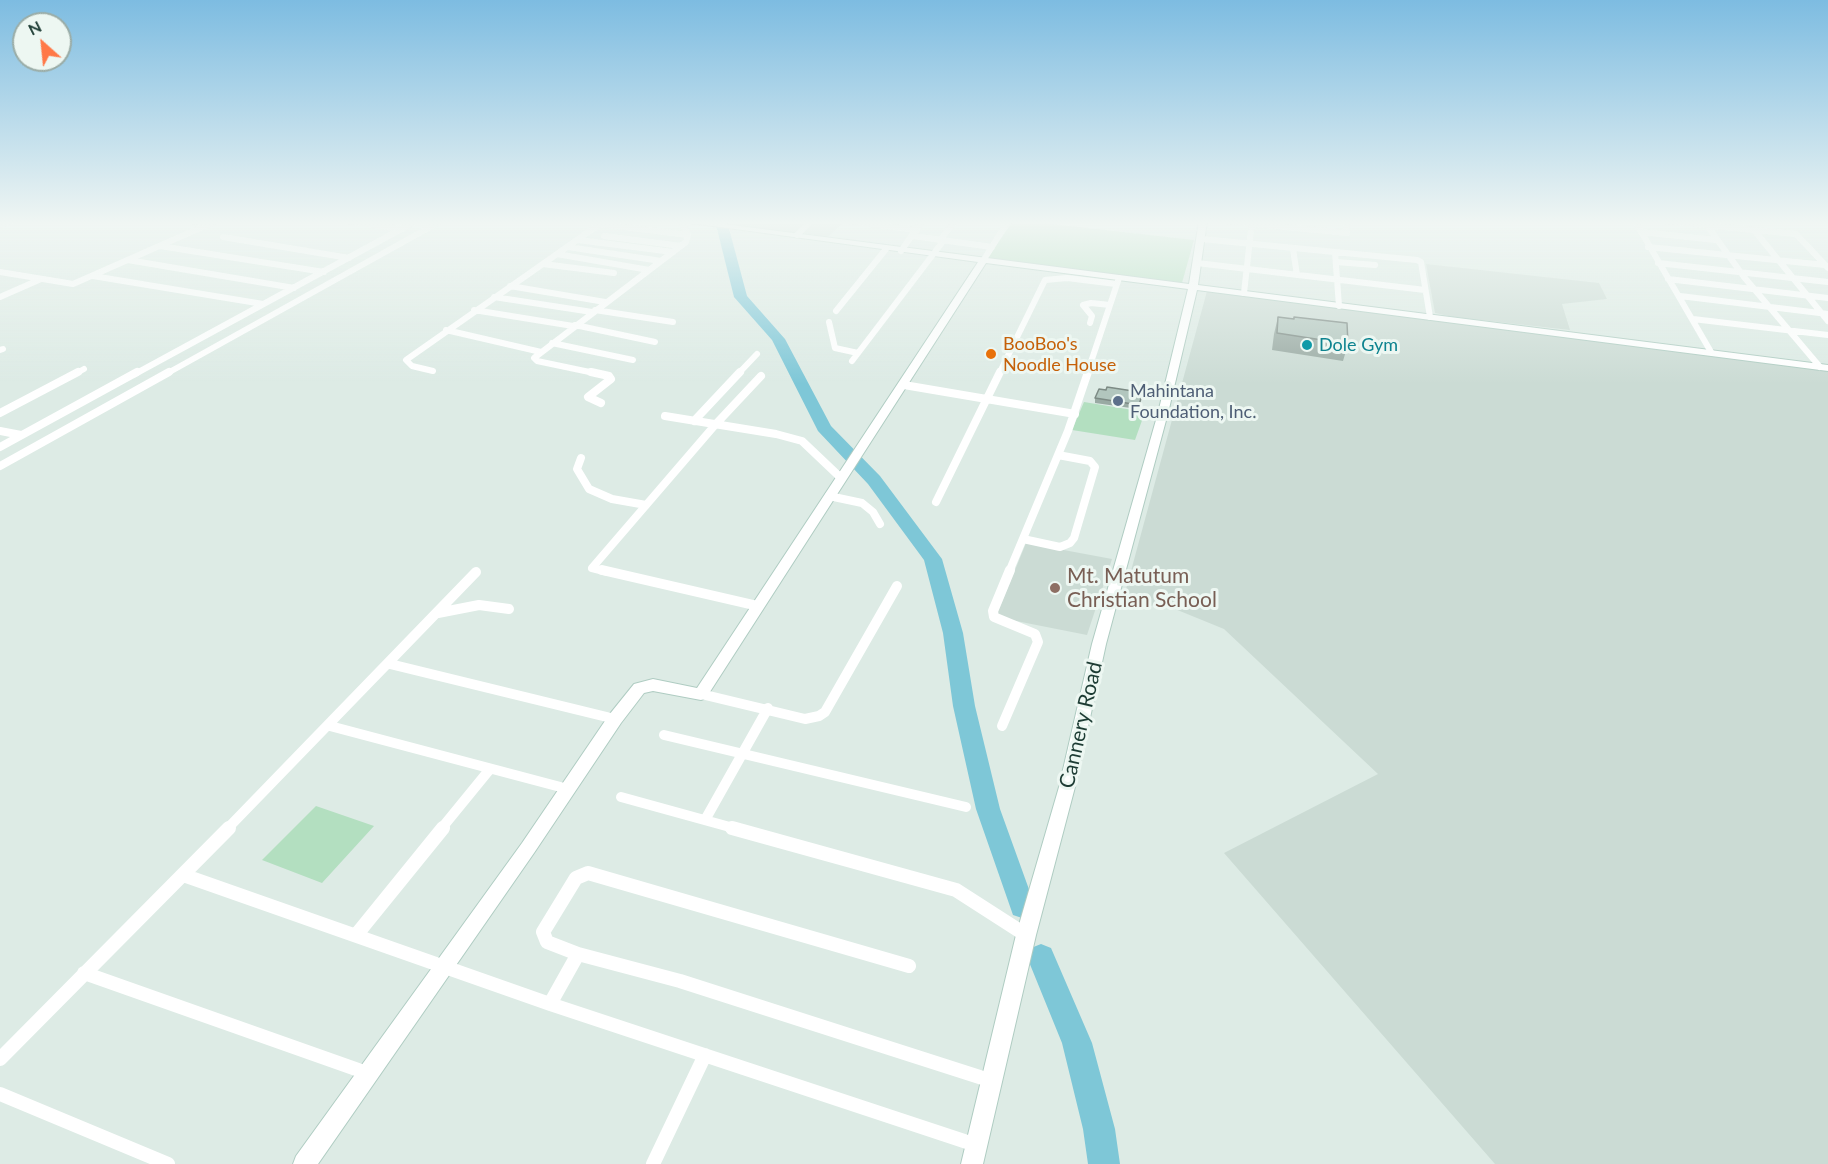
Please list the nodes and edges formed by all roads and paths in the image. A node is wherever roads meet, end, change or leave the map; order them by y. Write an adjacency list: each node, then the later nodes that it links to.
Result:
1 (19, 275): 21 (street)
2 (218, 275): 28 (street)
3 (318, 275): 28 (street)
4 (343, 275): 81 (street)
5 (526, 275): 26 (street)
6 (642, 275): 37 (street)
7 (865, 275): 44 (street)
8 (918, 275): 60 (street)
9 (974, 275): 68 (main road)
10 (1080, 275): 24 (main road)
11 (1195, 275): 27 (main road, Cannery Road)
12 (1246, 275): 31 (street)
13 (1301, 275): 22 (street)
14 (1337, 275): 22 (street)
15 (1422, 275): 30 (street)
16 (1666, 275): 23 (street)
17 (1744, 275): 29 (street)
18 (1775, 275): 20 (street)
19 (93, 276): 21 (street); 38 (street)
20 (1792, 277): 25 (street); 32 (street)
21 (41, 279): 33 (street)
22 (1337, 279): 30 (street); 40 (street)
23 (1668, 279): 29 (street); 35 (street)
24 (1118, 281): 27 (main road); 39 (street); 69 (street)
25 (1828, 282)
26 (510, 286): 34 (street); 37 (street)
27 (1193, 287): 31 (main road); 108 (main road, Cannery Road)
28 (294, 288): 38 (street)
29 (1754, 288): 32 (street); 41 (street)
30 (1425, 290): 46 (street)
31 (1244, 293): 40 (main road)
32 (1807, 295): 36 (street); 45 (street)
33 (0, 297)
34 (494, 297): 42 (street); 43 (street)
35 (1680, 297): 41 (street); 47 (street)
36 (1828, 297)
37 (605, 302): 43 (street)
38 (263, 304): 77 (street)
39 (1110, 305): 51 (street); 72 (street)
40 (1339, 306): 46 (main road)
41 (1770, 307): 45 (street); 54 (street)
42 (474, 310): 52 (street); 53 (street)
43 (593, 311): 49 (street); 52 (street)
44 (836, 311)
45 (1825, 313): 48 (street)
46 (1430, 317): 59 (main road)
47 (1693, 319): 54 (street); 59 (street)
48 (1828, 321)
49 (673, 322)
50 (829, 322): 60 (street)
51 (1090, 323)
52 (574, 326): 56 (street); 57 (street)
53 (446, 330): 58 (street); 66 (street)
54 (1790, 330): 55 (street); 64 (street)
55 (1828, 335)
56 (655, 342)
57 (552, 343): 58 (street); 62 (street)
58 (541, 352): 70 (street)
59 (1711, 352): 64 (main road)
60 (858, 353): 63 (street)
61 (757, 354): 74 (street)
62 (633, 360)
63 (852, 361)
64 (1824, 368)
65 (84, 369): 71 (street)
66 (433, 371)
67 (761, 376): 75 (street)
68 (904, 385): 69 (street); 82 (main road)
69 (988, 399): 72 (street); 84 (street)
70 (601, 403)
71 (0, 413)
72 (1074, 414): 79 (street)
73 (665, 416): 74 (street)
74 (694, 421): 75 (street)
75 (715, 425): 82 (street); 85 (street)
76 (0, 430): 77 (street)
77 (21, 435): 78 (street)
78 (0, 447)
79 (1058, 455): 87 (street); 87 (street)
80 (581, 458): 85 (street)
81 (0, 466)
82 (841, 478): 83 (main road)
83 (829, 496): 86 (street); 90 (main road)
84 (936, 502)
85 (646, 505): 90 (street)
86 (880, 524)
87 (1023, 539): 98 (street)
88 (476, 572): 92 (street)
89 (897, 586): 95 (street)
90 (758, 606): 94 (main road)
91 (509, 609): 92 (street)
92 (438, 613): 93 (street)
93 (390, 664): 96 (street); 97 (street)
94 (701, 694): 95 (street); 96 (main road)
95 (768, 708): 100 (street)
96 (615, 719): 102 (main road)
97 (330, 726): 101 (street); 106 (street)
98 (1002, 726)
99 (664, 735): 100 (street)
100 (743, 753): 104 (street); 105 (street)
101 (490, 769): 102 (street); 107 (street)
102 (568, 789): 110 (main road)
103 (621, 796): 105 (street)
104 (966, 807)
105 (705, 820): 108 (street)
106 (183, 875): 107 (street); 112 (street)
107 (357, 934): 110 (street)
108 (1026, 935): 117 (main road, Cannery Road)
109 (578, 954): 111 (street); 113 (street); 117 (street)
110 (444, 965): 113 (street); 116 (main road)
111 (909, 966)
112 (84, 973): 115 (street); 116 (street)
113 (550, 1004): 114 (street)
114 (705, 1055): 119 (street); 122 (street)
115 (0, 1059)
116 (367, 1073): 121 (main road)
117 (993, 1081): 119 (main road, Cannery Road)
118 (0, 1094): 120 (street)
119 (976, 1145): 123 (main road, Cannery Road)
120 (168, 1164)
121 (304, 1164)
122 (653, 1164)
123 (972, 1164)

